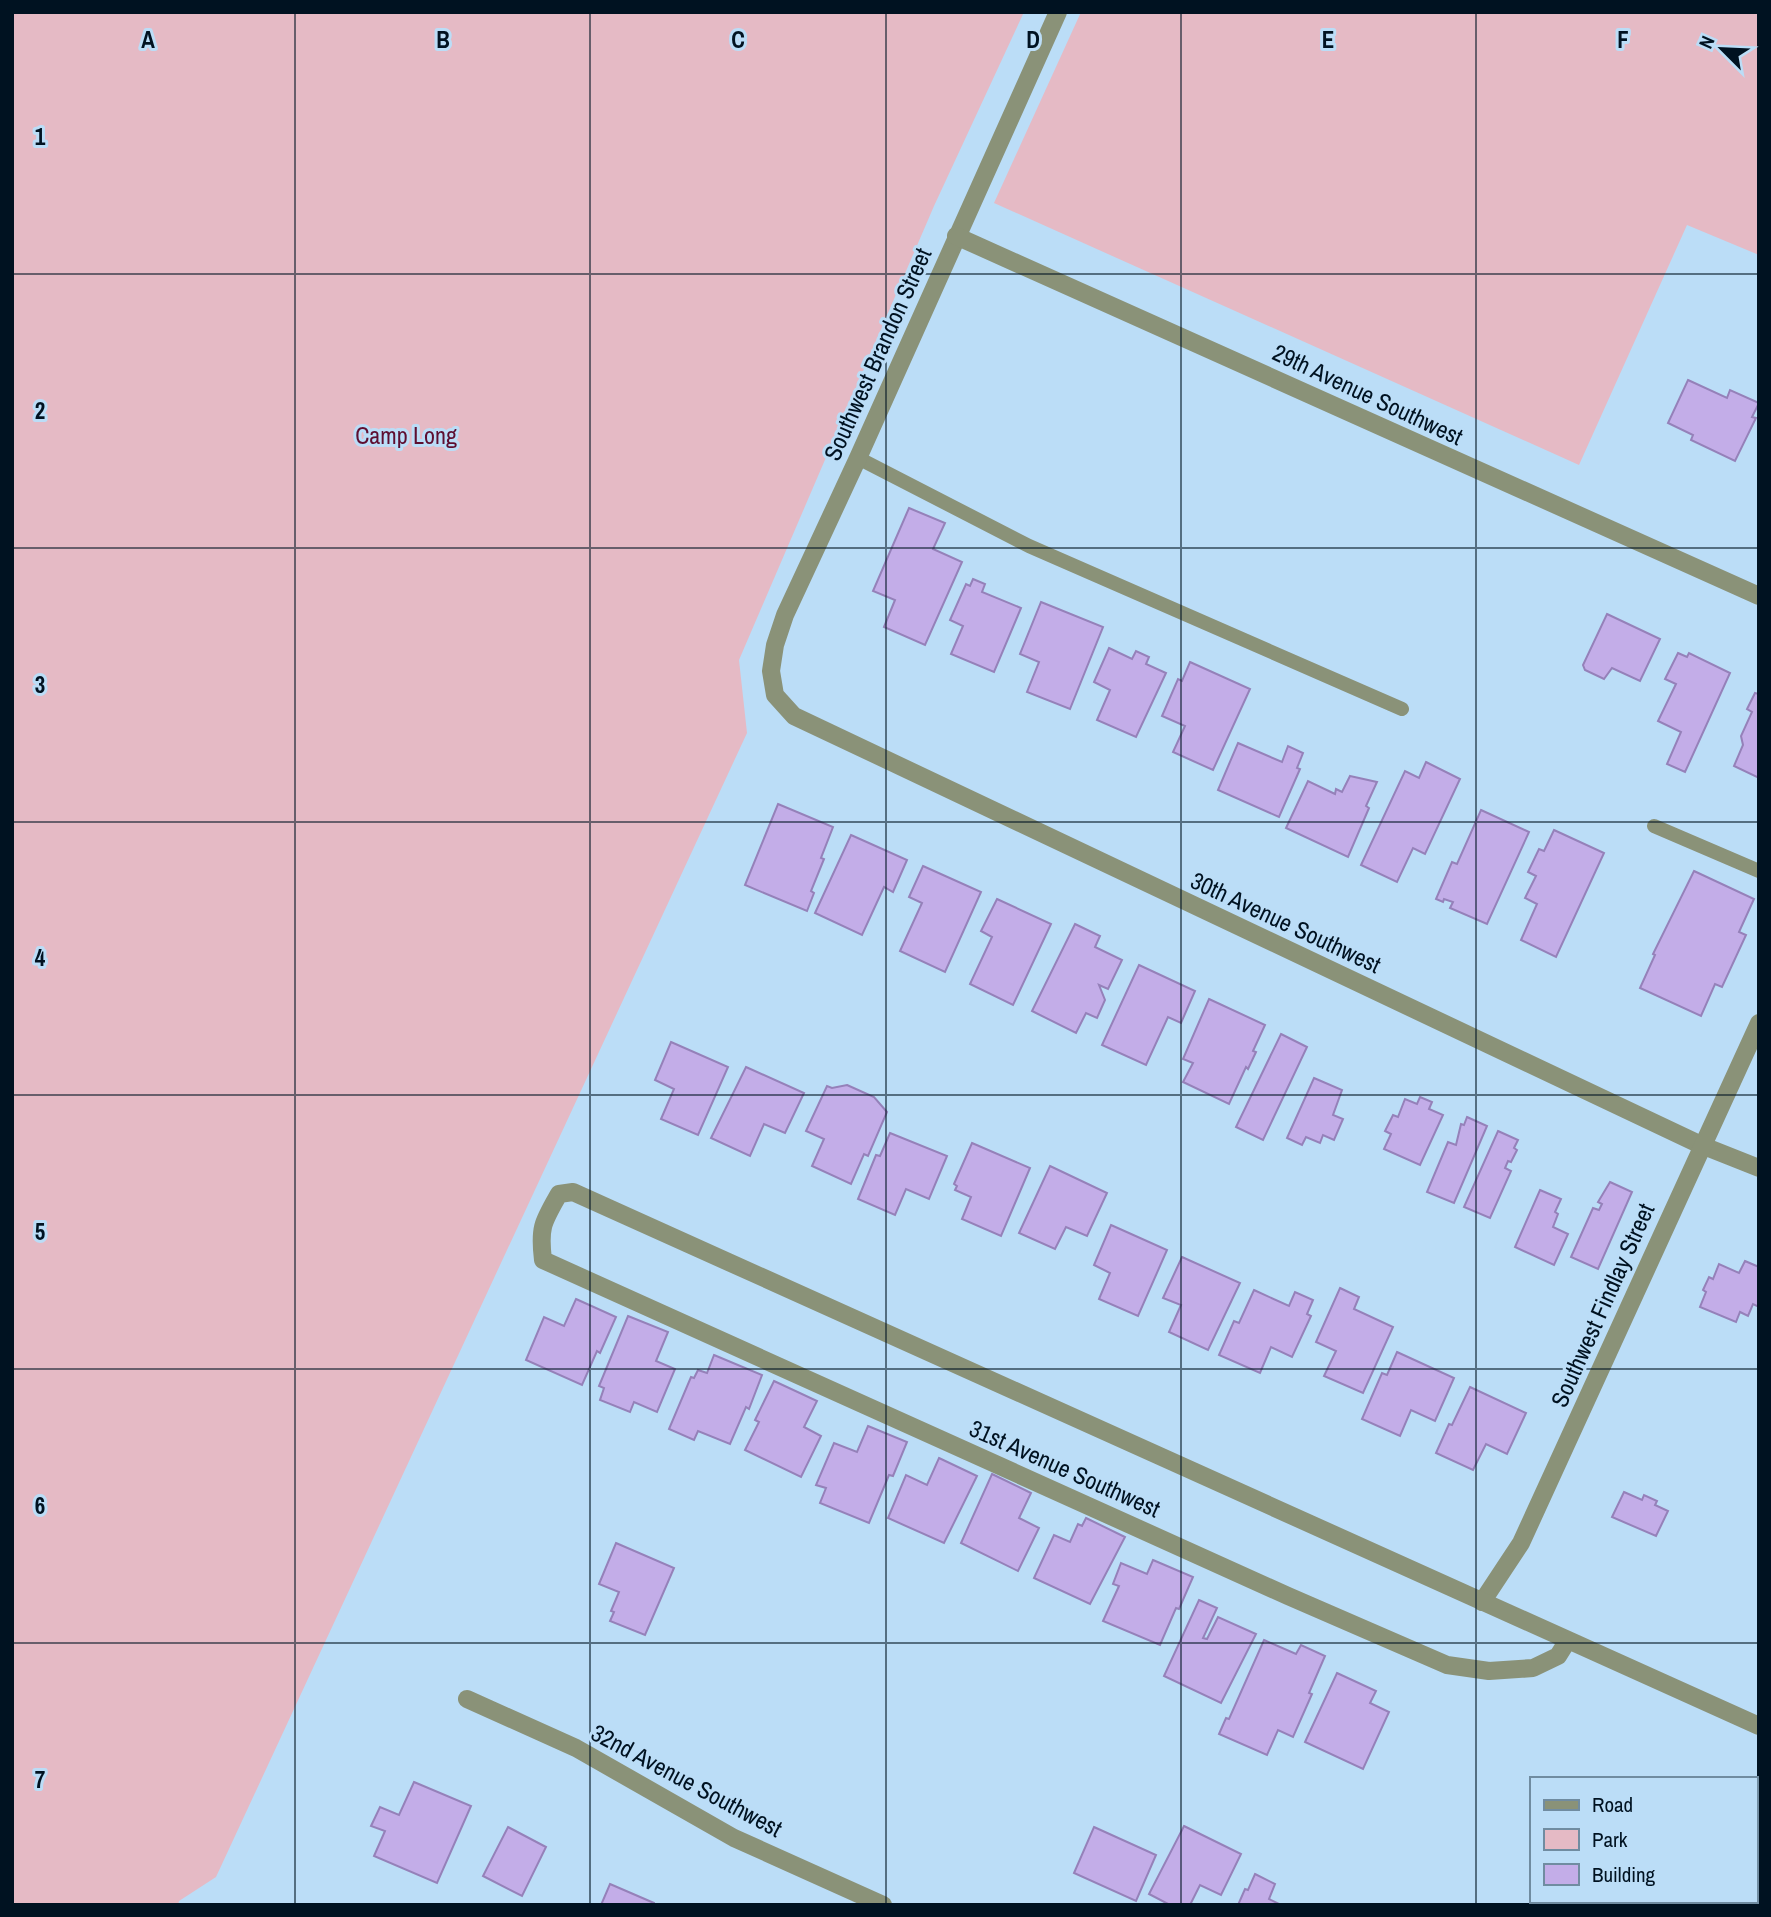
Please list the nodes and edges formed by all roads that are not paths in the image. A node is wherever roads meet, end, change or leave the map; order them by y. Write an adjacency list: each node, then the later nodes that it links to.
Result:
1 (1058, 12): 2 (street, Southwest Brandon Street)
2 (956, 236): 3 (street, Southwest Brandon Street); 4 (street, 29th Avenue Southwest)
3 (858, 458): 5 (lane); 6 (street, Southwest Brandon Street)
4 (1759, 596)
5 (1402, 709)
6 (794, 716): 10 (street, 30th Avenue Southwest)
7 (1654, 826): 8 (lane)
8 (1759, 870)
9 (1759, 1023): 10 (street, Southwest Findlay Street)
10 (1701, 1146): 11 (street, 30th Avenue Southwest); 12 (street, Southwest Findlay Street)
11 (1759, 1168)
12 (1482, 1602): 13 (street, 31st Avenue Southwest); 13 (street, 31st Avenue Southwest)
13 (1568, 1640): 15 (street, 31st Avenue Southwest)
14 (467, 1699): 16 (street, 32nd Avenue Southwest)
15 (1759, 1726)
16 (883, 1905)

